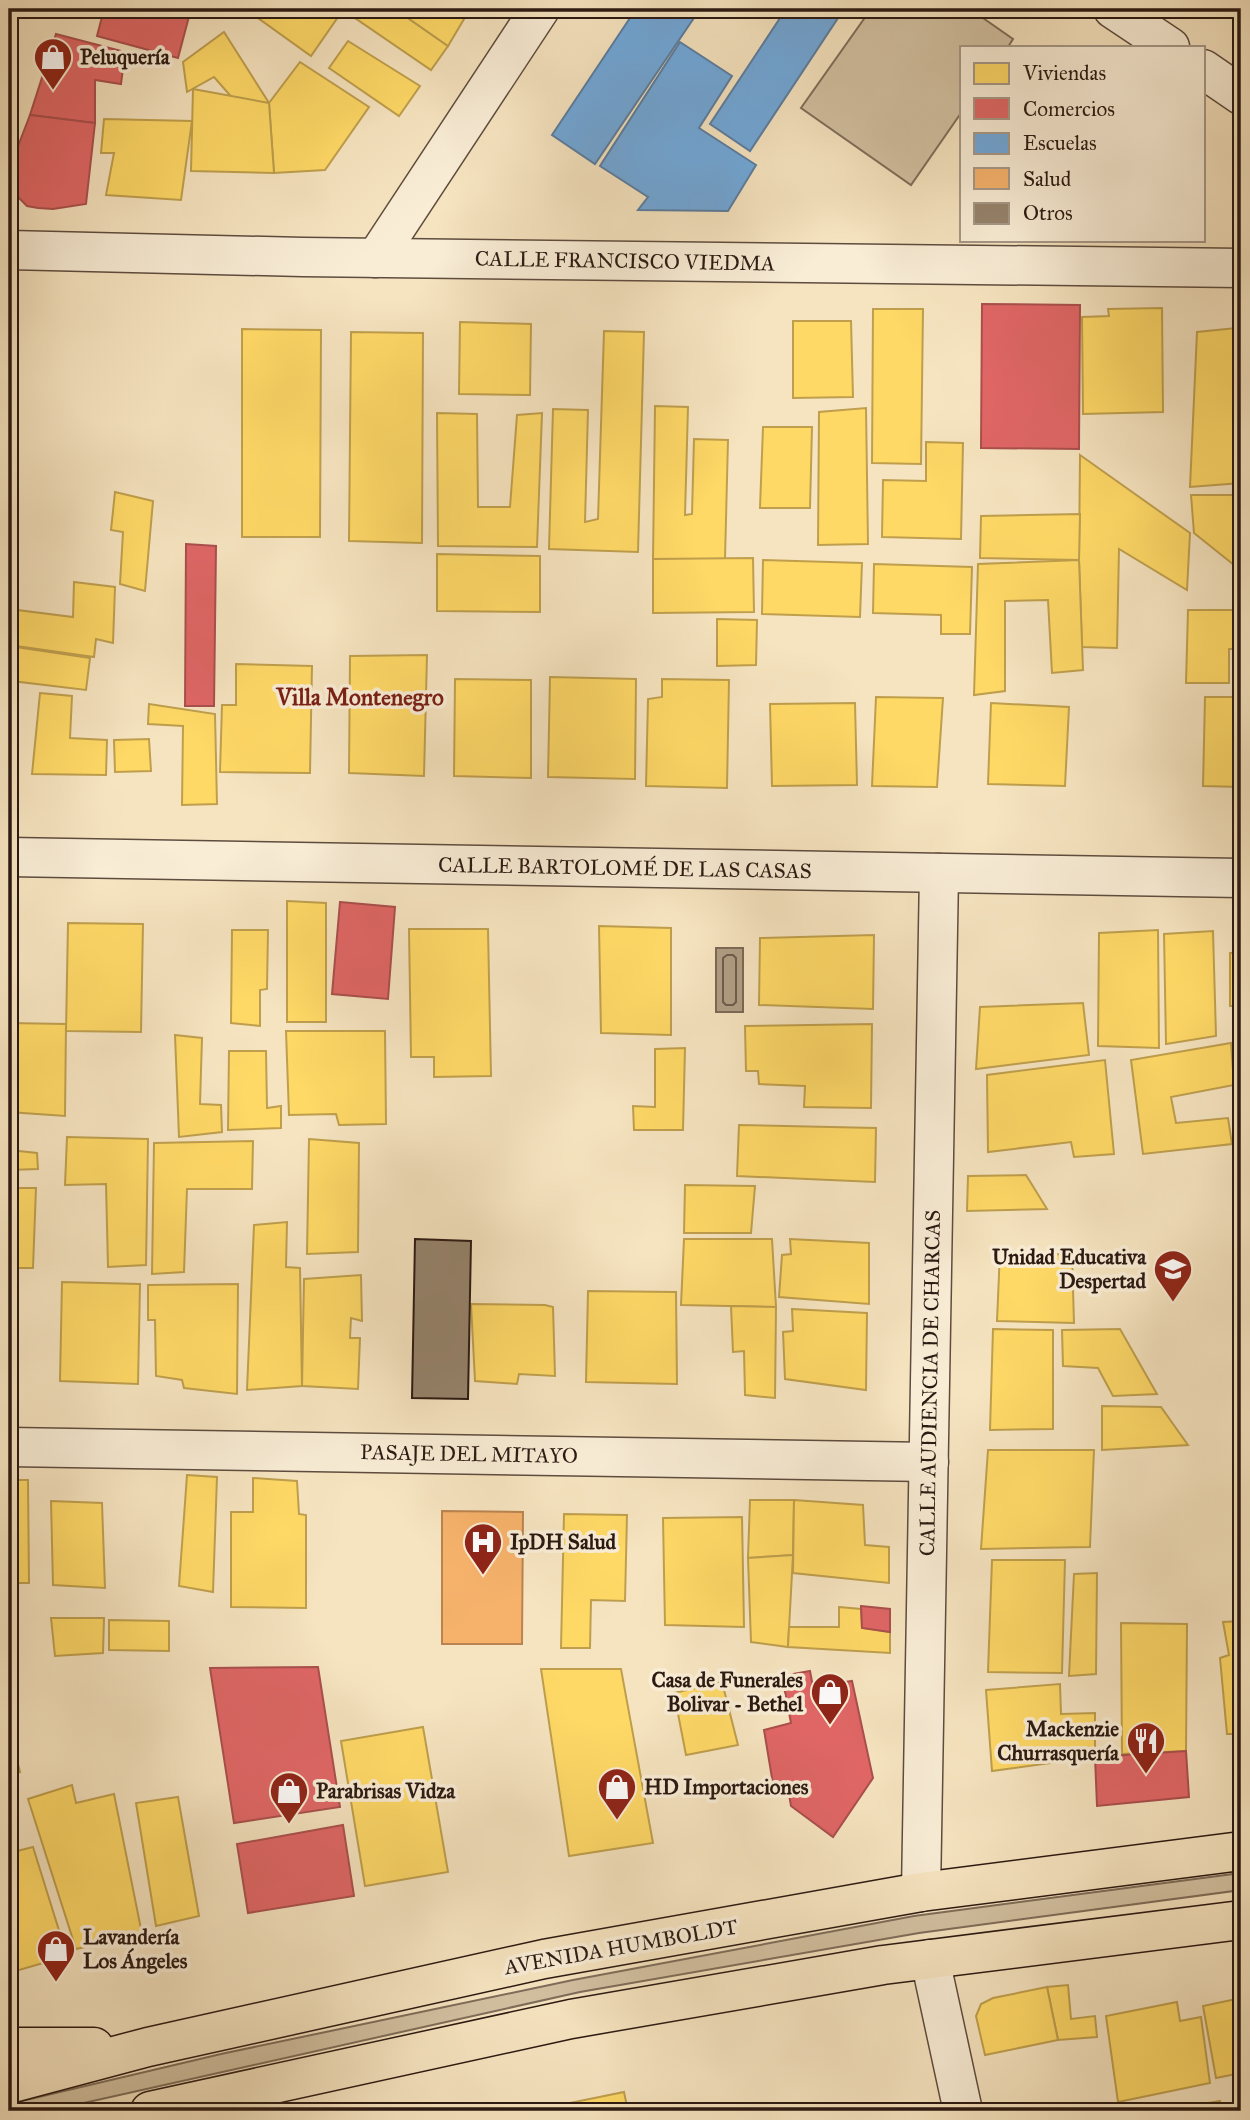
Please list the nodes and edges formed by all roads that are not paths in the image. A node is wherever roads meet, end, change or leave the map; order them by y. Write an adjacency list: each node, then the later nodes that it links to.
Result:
1 (540, 9): 7 (street)
2 (1113, 9): 3 (street)
3 (1168, 46)
4 (1204, 70): 5 (street)
5 (1241, 95)
6 (9, 250): 7 (street, CALLE FRANCISCO VIEDMA)
7 (376, 258): 8 (street, CALLE FRANCISCO VIEDMA)
8 (1241, 268)
9 (9, 857): 10 (street, CALLE BARTOLOMÉ DE LAS CASAS)
10 (939, 873): 11 (street, CALLE BARTOLOMÉ DE LAS CASAS); 13 (street, CALLE AUDIENCIA DE CHARCAS)
11 (1241, 878)
12 (9, 1447): 13 (street, PASAJE DEL MITAYO)
13 (929, 1462): 15 (street, CALLE AUDIENCIA DE CHARCAS)
14 (1241, 1851): 15 (main road, AVENIDA HUMBOLDT)
15 (921, 1892): 18 (main road, AVENIDA HUMBOLDT)
16 (1241, 1920): 17 (main road)
17 (930, 1959): 21 (main road); 22 (street)
18 (148, 2047): 19 (main road); 20 (main road, AVENIDA HUMBOLDT)
19 (9, 2050)
20 (9, 2084)
21 (158, 2110)
22 (963, 2111)

